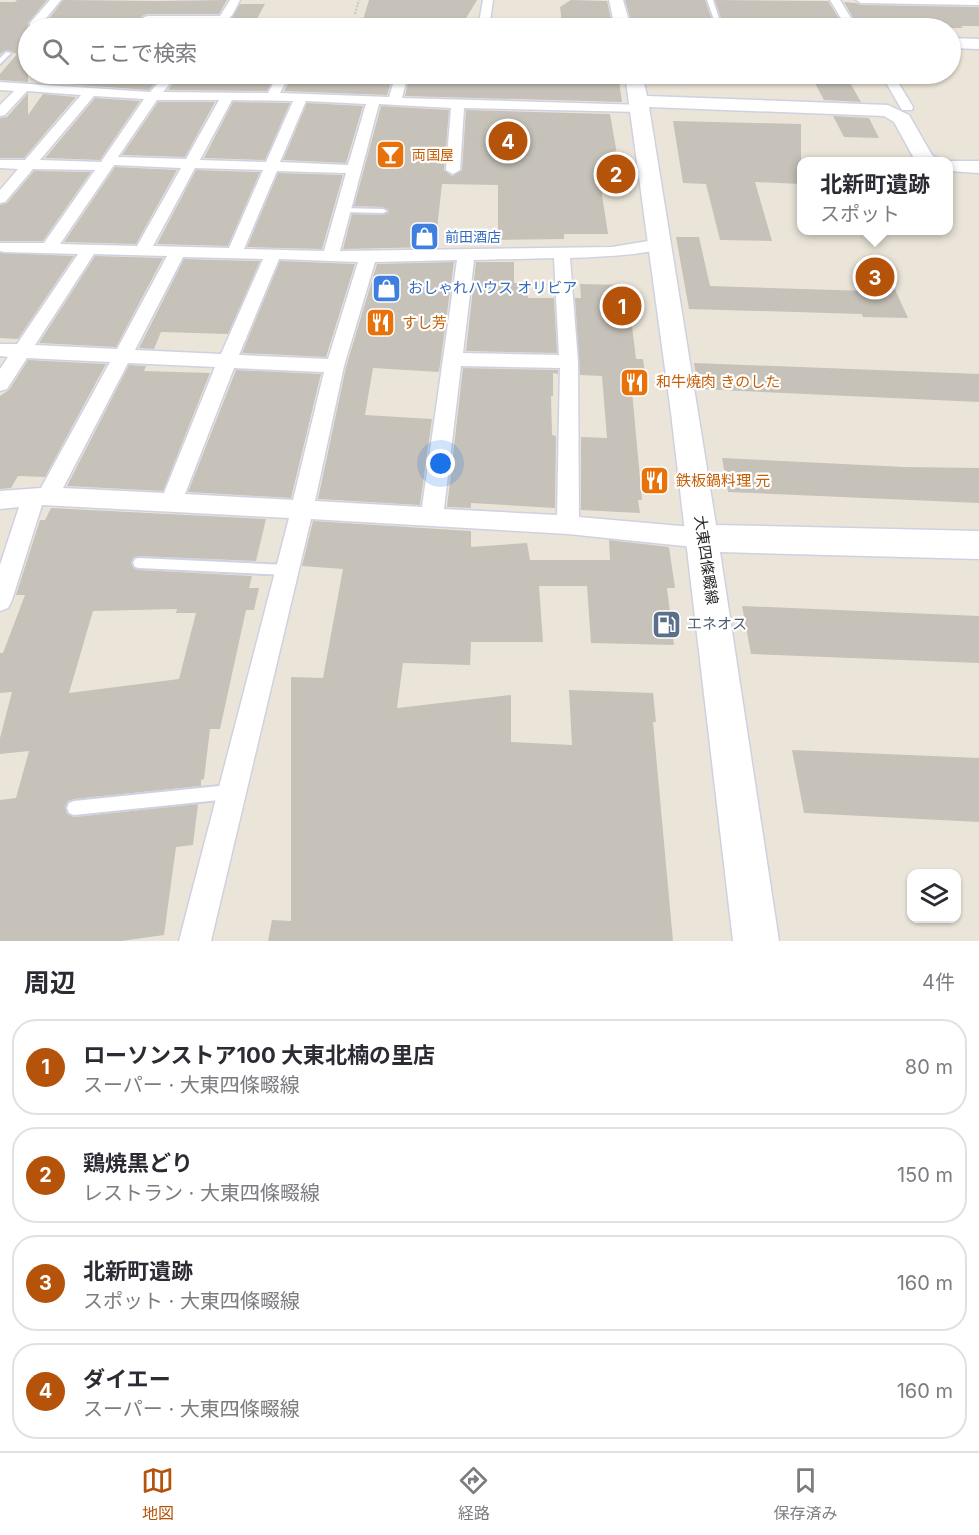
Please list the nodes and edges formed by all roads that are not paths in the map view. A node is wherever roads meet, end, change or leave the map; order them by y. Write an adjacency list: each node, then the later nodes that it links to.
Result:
1 (56, 0): 9 (street)
2 (235, 0): 10 (street)
3 (488, 0): 11 (street)
4 (616, 0): 12 (main road)
5 (710, 0): 13 (lane)
6 (835, 0): 14 (street)
7 (861, 0): 8 (street)
8 (979, 2)
9 (40, 18)
10 (225, 18)
11 (485, 18)
12 (620, 18)
13 (716, 18)
14 (846, 18)
15 (961, 43): 16 (main road)
16 (979, 44)
17 (8, 52): 18 (lane)
18 (0, 62)
19 (35, 84): 25 (street)
20 (163, 84): 28 (street)
21 (279, 84): 30 (street)
22 (399, 84): 33 (street)
23 (893, 84): 35 (street)
24 (0, 86): 25 (street)
25 (31, 87): 26 (street); 36 (street)
26 (102, 88): 28 (street); 40 (street)
27 (638, 94): 34 (street); 37 (main road); 50 (main road, 大東四條畷線)
28 (153, 96): 29 (street); 41 (street)
29 (227, 97): 30 (street); 38 (street)
30 (272, 97): 31 (street)
31 (301, 97): 32 (street); 43 (street)
32 (373, 101): 33 (street); 45 (street)
33 (394, 102): 34 (street)
34 (458, 104): 46 (street)
35 (908, 107)
36 (0, 112)
37 (923, 157)
38 (191, 163): 41 (street); 43 (street); 54 (street)
39 (0, 164): 40 (street)
40 (29, 164): 41 (street); 47 (street)
41 (109, 164): 52 (street)
42 (953, 165): 44 (main road)
43 (270, 166): 45 (street); 56 (street)
44 (979, 167)
45 (353, 169): 48 (street)
46 (453, 170)
47 (0, 199)
48 (343, 210): 49 (lane); 59 (street)
49 (383, 211)
50 (660, 244): 57 (street); 76 (main road, 大東四條畷線)
51 (1, 246): 52 (street)
52 (49, 248): 53 (street)
53 (89, 249): 54 (street); 63 (street)
54 (143, 250): 55 (street)
55 (179, 250): 56 (street); 64 (street)
56 (236, 252): 58 (street)
57 (562, 253): 60 (street); 67 (street)
58 (273, 254): 59 (street); 66 (street)
59 (332, 254): 61 (street)
60 (466, 255): 61 (street); 65 (street)
61 (368, 257): 68 (street)
62 (0, 350): 63 (street)
63 (22, 351): 64 (street); 69 (street)
64 (121, 355): 66 (street); 70 (street)
65 (453, 359): 67 (street); 74 (street)
66 (227, 361): 68 (street); 72 (street)
67 (569, 362): 75 (street)
68 (335, 366): 73 (street)
69 (0, 384)
70 (41, 498): 71 (street); 72 (street); 80 (street)
71 (0, 500)
72 (171, 502): 73 (street)
73 (300, 509): 74 (street); 79 (street)
74 (432, 518): 75 (street)
75 (568, 525): 76 (street)
76 (703, 538): 77 (main road); 84 (main road, 大東四條畷線)
77 (979, 545)
78 (139, 563): 79 (lane)
79 (288, 570): 81 (street)
80 (0, 600)
81 (232, 792): 82 (lane); 83 (street)
82 (74, 808)
83 (195, 941)
84 (756, 941)

